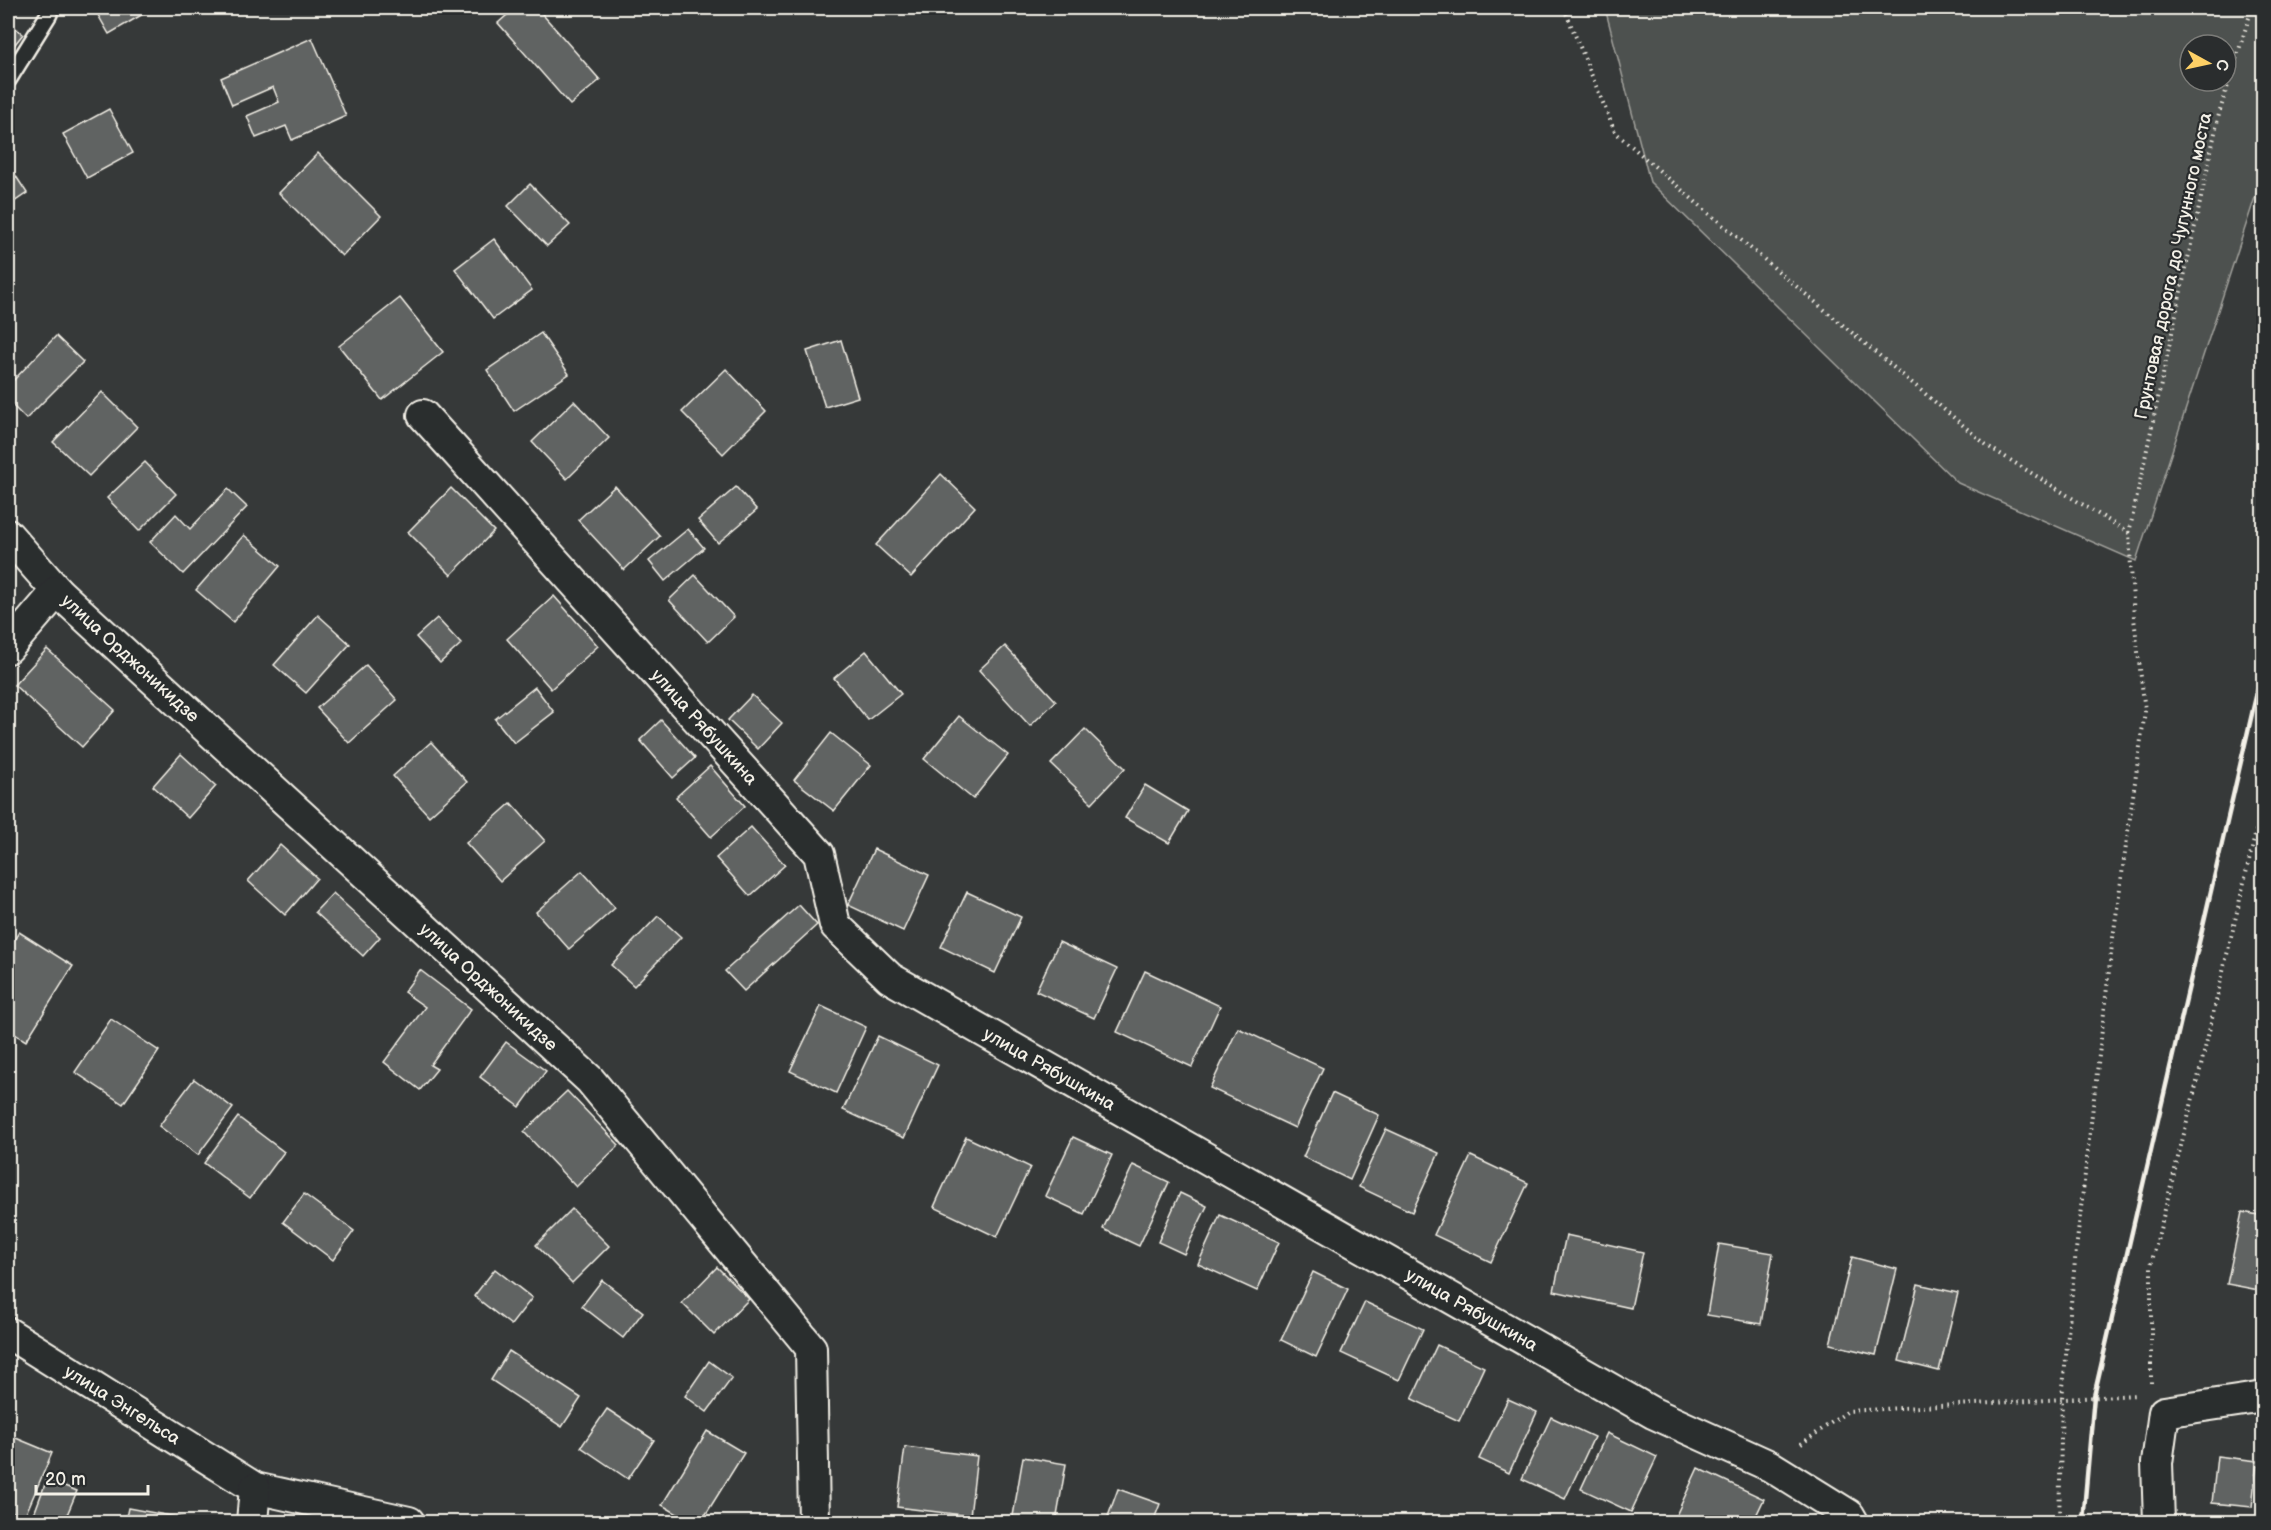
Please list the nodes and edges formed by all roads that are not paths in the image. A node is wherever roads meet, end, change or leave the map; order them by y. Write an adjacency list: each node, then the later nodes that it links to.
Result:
1 (49, 14): 2 (lane)
2 (8, 80)
3 (423, 415): 13 (street, улица Рябушкина)
4 (8, 535): 5 (street, улица Орджоникидзе)
5 (57, 591): 6 (street); 12 (street, улица Орджоникидзе)
6 (8, 648)
7 (8, 1333): 9 (street, улица Энгельса)
8 (2264, 1396): 14 (street)
9 (255, 1488): 10 (street); 11 (street, улица Энгельса)
10 (252, 1522)
11 (409, 1522)
12 (814, 1522)
13 (1853, 1522)
14 (2159, 1522)

